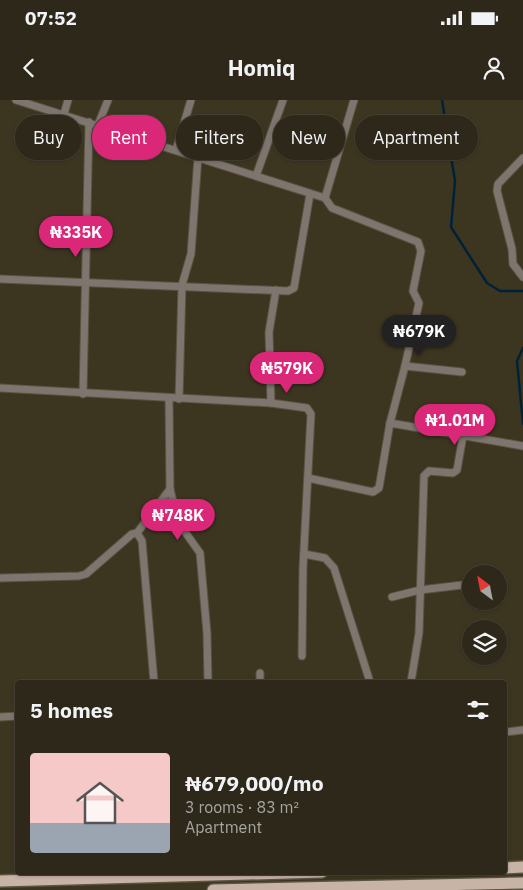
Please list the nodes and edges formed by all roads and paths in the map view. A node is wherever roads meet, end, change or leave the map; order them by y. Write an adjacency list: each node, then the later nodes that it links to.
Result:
1 (16, 100): 7 (street)
2 (68, 100): 7 (street)
3 (108, 100): 8 (street)
4 (191, 100): 9 (street)
5 (283, 100): 17 (street)
6 (354, 100): 19 (street)
7 (64, 114): 10 (street)
8 (102, 115)
9 (186, 115)
10 (89, 122): 11 (street); 22 (street)
11 (92, 123)
12 (166, 147): 13 (street)
13 (176, 150)
14 (523, 158): 20 (street)
15 (198, 160): 23 (street)
16 (207, 160): 17 (street)
17 (256, 176): 18 (street)
18 (310, 194): 19 (street); 24 (street)
19 (325, 198): 25 (street)
20 (523, 277)
21 (0, 279): 22 (street)
22 (86, 281): 23 (street); 28 (street)
23 (182, 285): 24 (street); 30 (street)
24 (276, 290): 31 (street)
25 (406, 366): 26 (street); 32 (street)
26 (462, 372)
27 (0, 388): 28 (street)
28 (83, 394): 29 (street)
29 (169, 399): 30 (street); 36 (street)
30 (178, 399): 31 (street)
31 (271, 403): 35 (street)
32 (390, 423): 33 (street); 35 (street)
33 (463, 436): 34 (street); 41 (street)
34 (523, 446)
35 (308, 478): 38 (street)
36 (170, 489): 37 (street); 46 (street)
37 (137, 533): 39 (street); 45 (street)
38 (304, 554): 43 (street); 48 (street)
39 (0, 578)
40 (462, 585): 41 (street)
41 (420, 590): 42 (street); 49 (street)
42 (392, 597)
43 (302, 656)
44 (260, 673): 47 (street)
45 (154, 680)
46 (208, 680)
47 (260, 680)
48 (369, 680)
49 (411, 680)
50 (0, 716): 51 (street)
51 (15, 716)
52 (523, 730): 53 (street)
53 (507, 732)
54 (507, 868): 55 (main road)
55 (523, 868)
56 (158, 875): 57 (main road)
57 (0, 881)
58 (523, 883): 59 (main road)
59 (213, 890)

